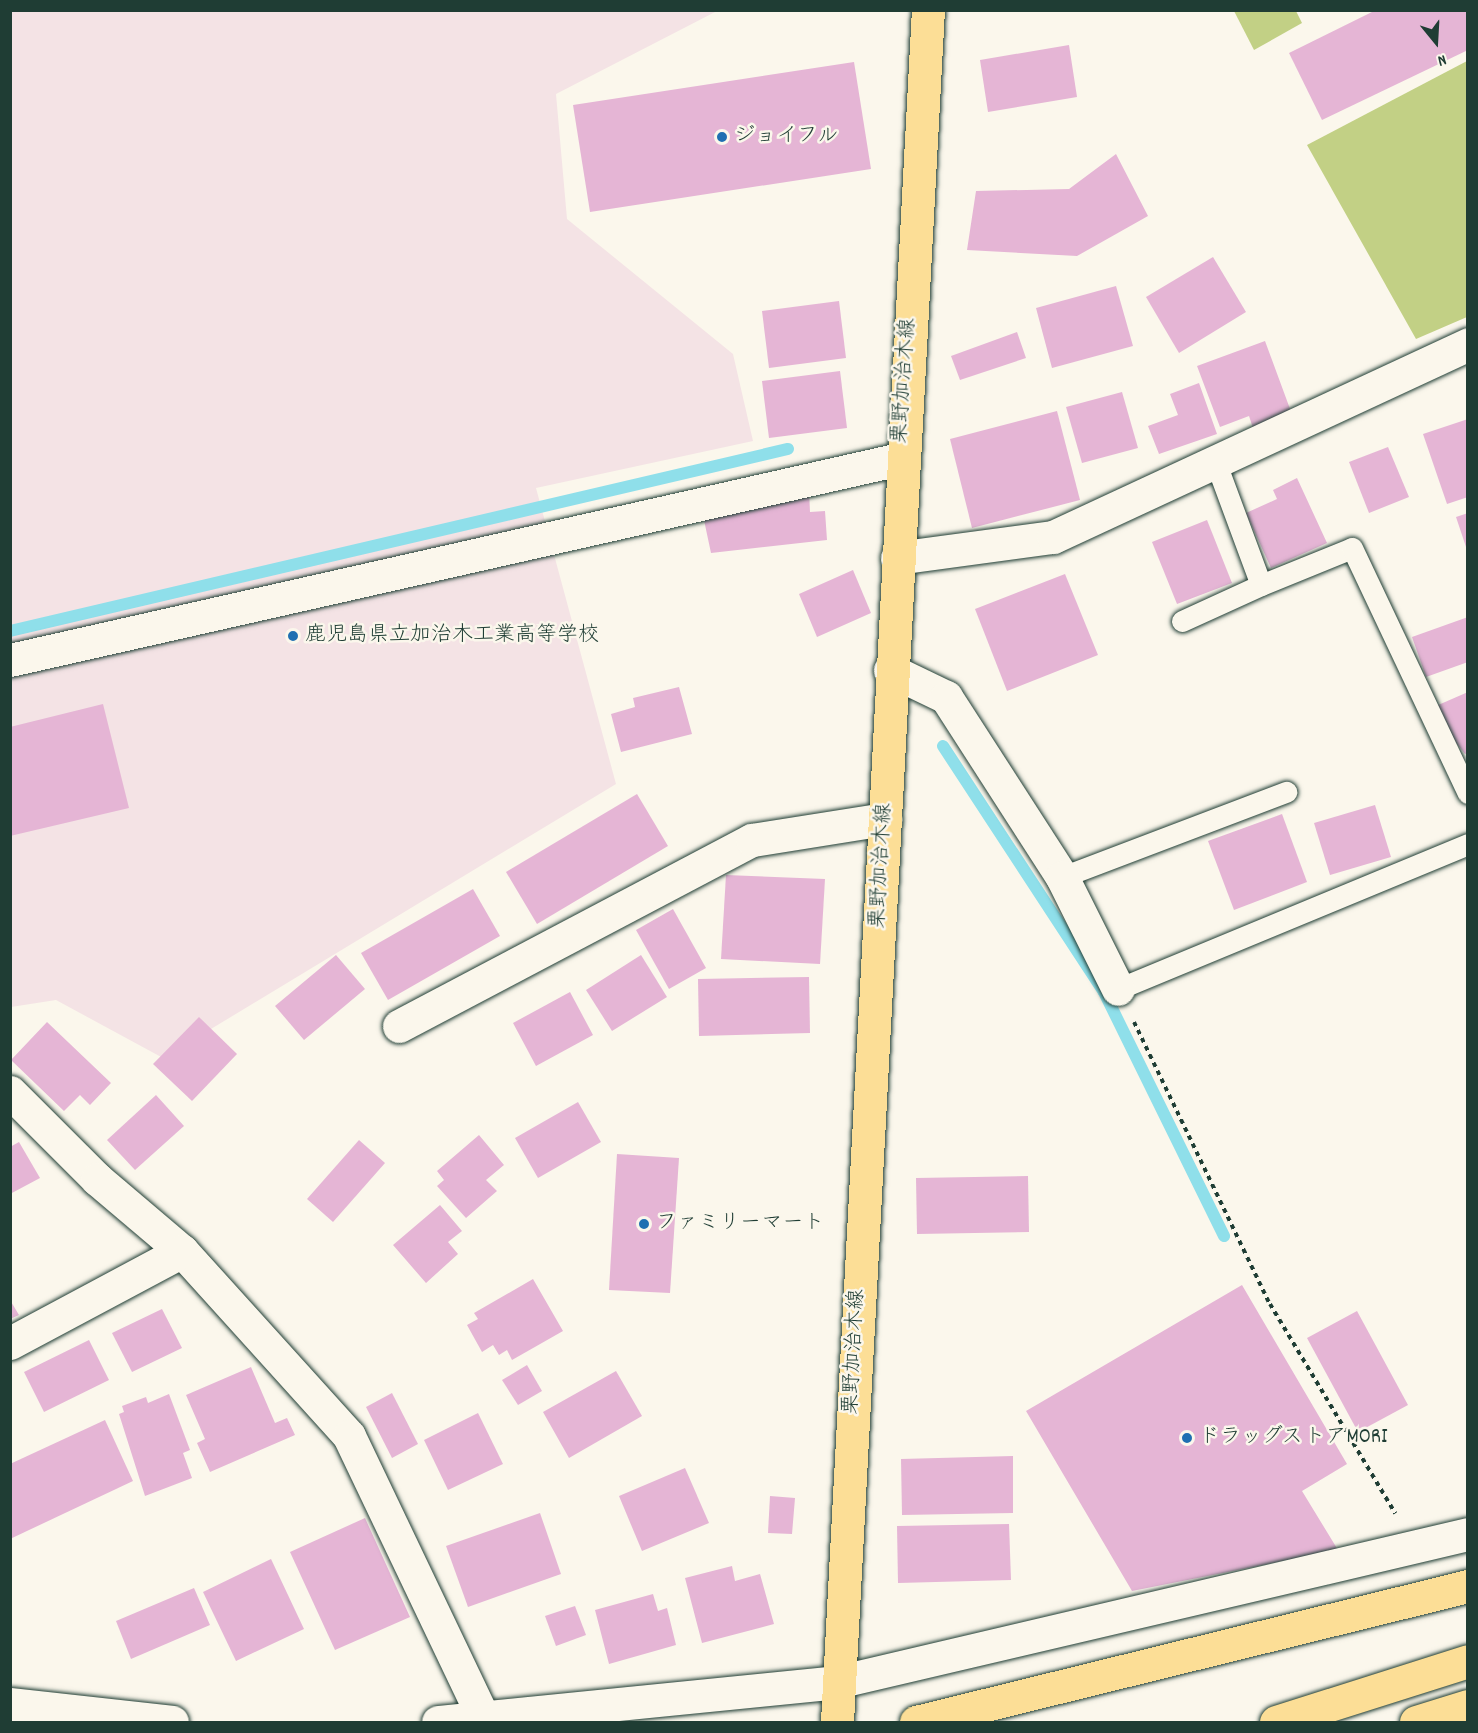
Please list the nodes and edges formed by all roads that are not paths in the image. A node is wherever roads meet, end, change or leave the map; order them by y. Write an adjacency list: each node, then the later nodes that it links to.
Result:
1 (928, 10): 4 (main road, 栗野加治木線)
2 (1467, 344): 3 (street)
3 (1214, 458): 5 (street); 6 (lane)
4 (900, 459): 5 (main road, 栗野加治木線); 8 (street)
5 (897, 558): 9 (main road, 栗野加治木線)
6 (1261, 585): 7 (lane); 11 (lane)
7 (1182, 621)
8 (10, 660)
9 (890, 670): 12 (main road, 栗野加治木線); 14 (street)
10 (1286, 792): 14 (lane)
11 (1467, 794)
12 (885, 819): 16 (street); 23 (main road, 栗野加治木線)
13 (1467, 844): 15 (lane)
14 (1062, 877): 15 (street)
15 (1118, 989)
16 (399, 1026)
17 (10, 1092): 18 (street)
18 (182, 1251): 19 (street); 26 (street)
19 (10, 1343)
20 (1467, 1534): 23 (street)
21 (1467, 1586): 30 (main road)
22 (1467, 1661): 31 (main road)
23 (837, 1682): 26 (street); 29 (main road, 栗野加治木線)
24 (10, 1704): 27 (street)
25 (1467, 1706): 32 (main road)
26 (484, 1719): 28 (street)
27 (172, 1722)
28 (438, 1722)
29 (837, 1722)
30 (920, 1722)
31 (1275, 1722)
32 (1416, 1722)

